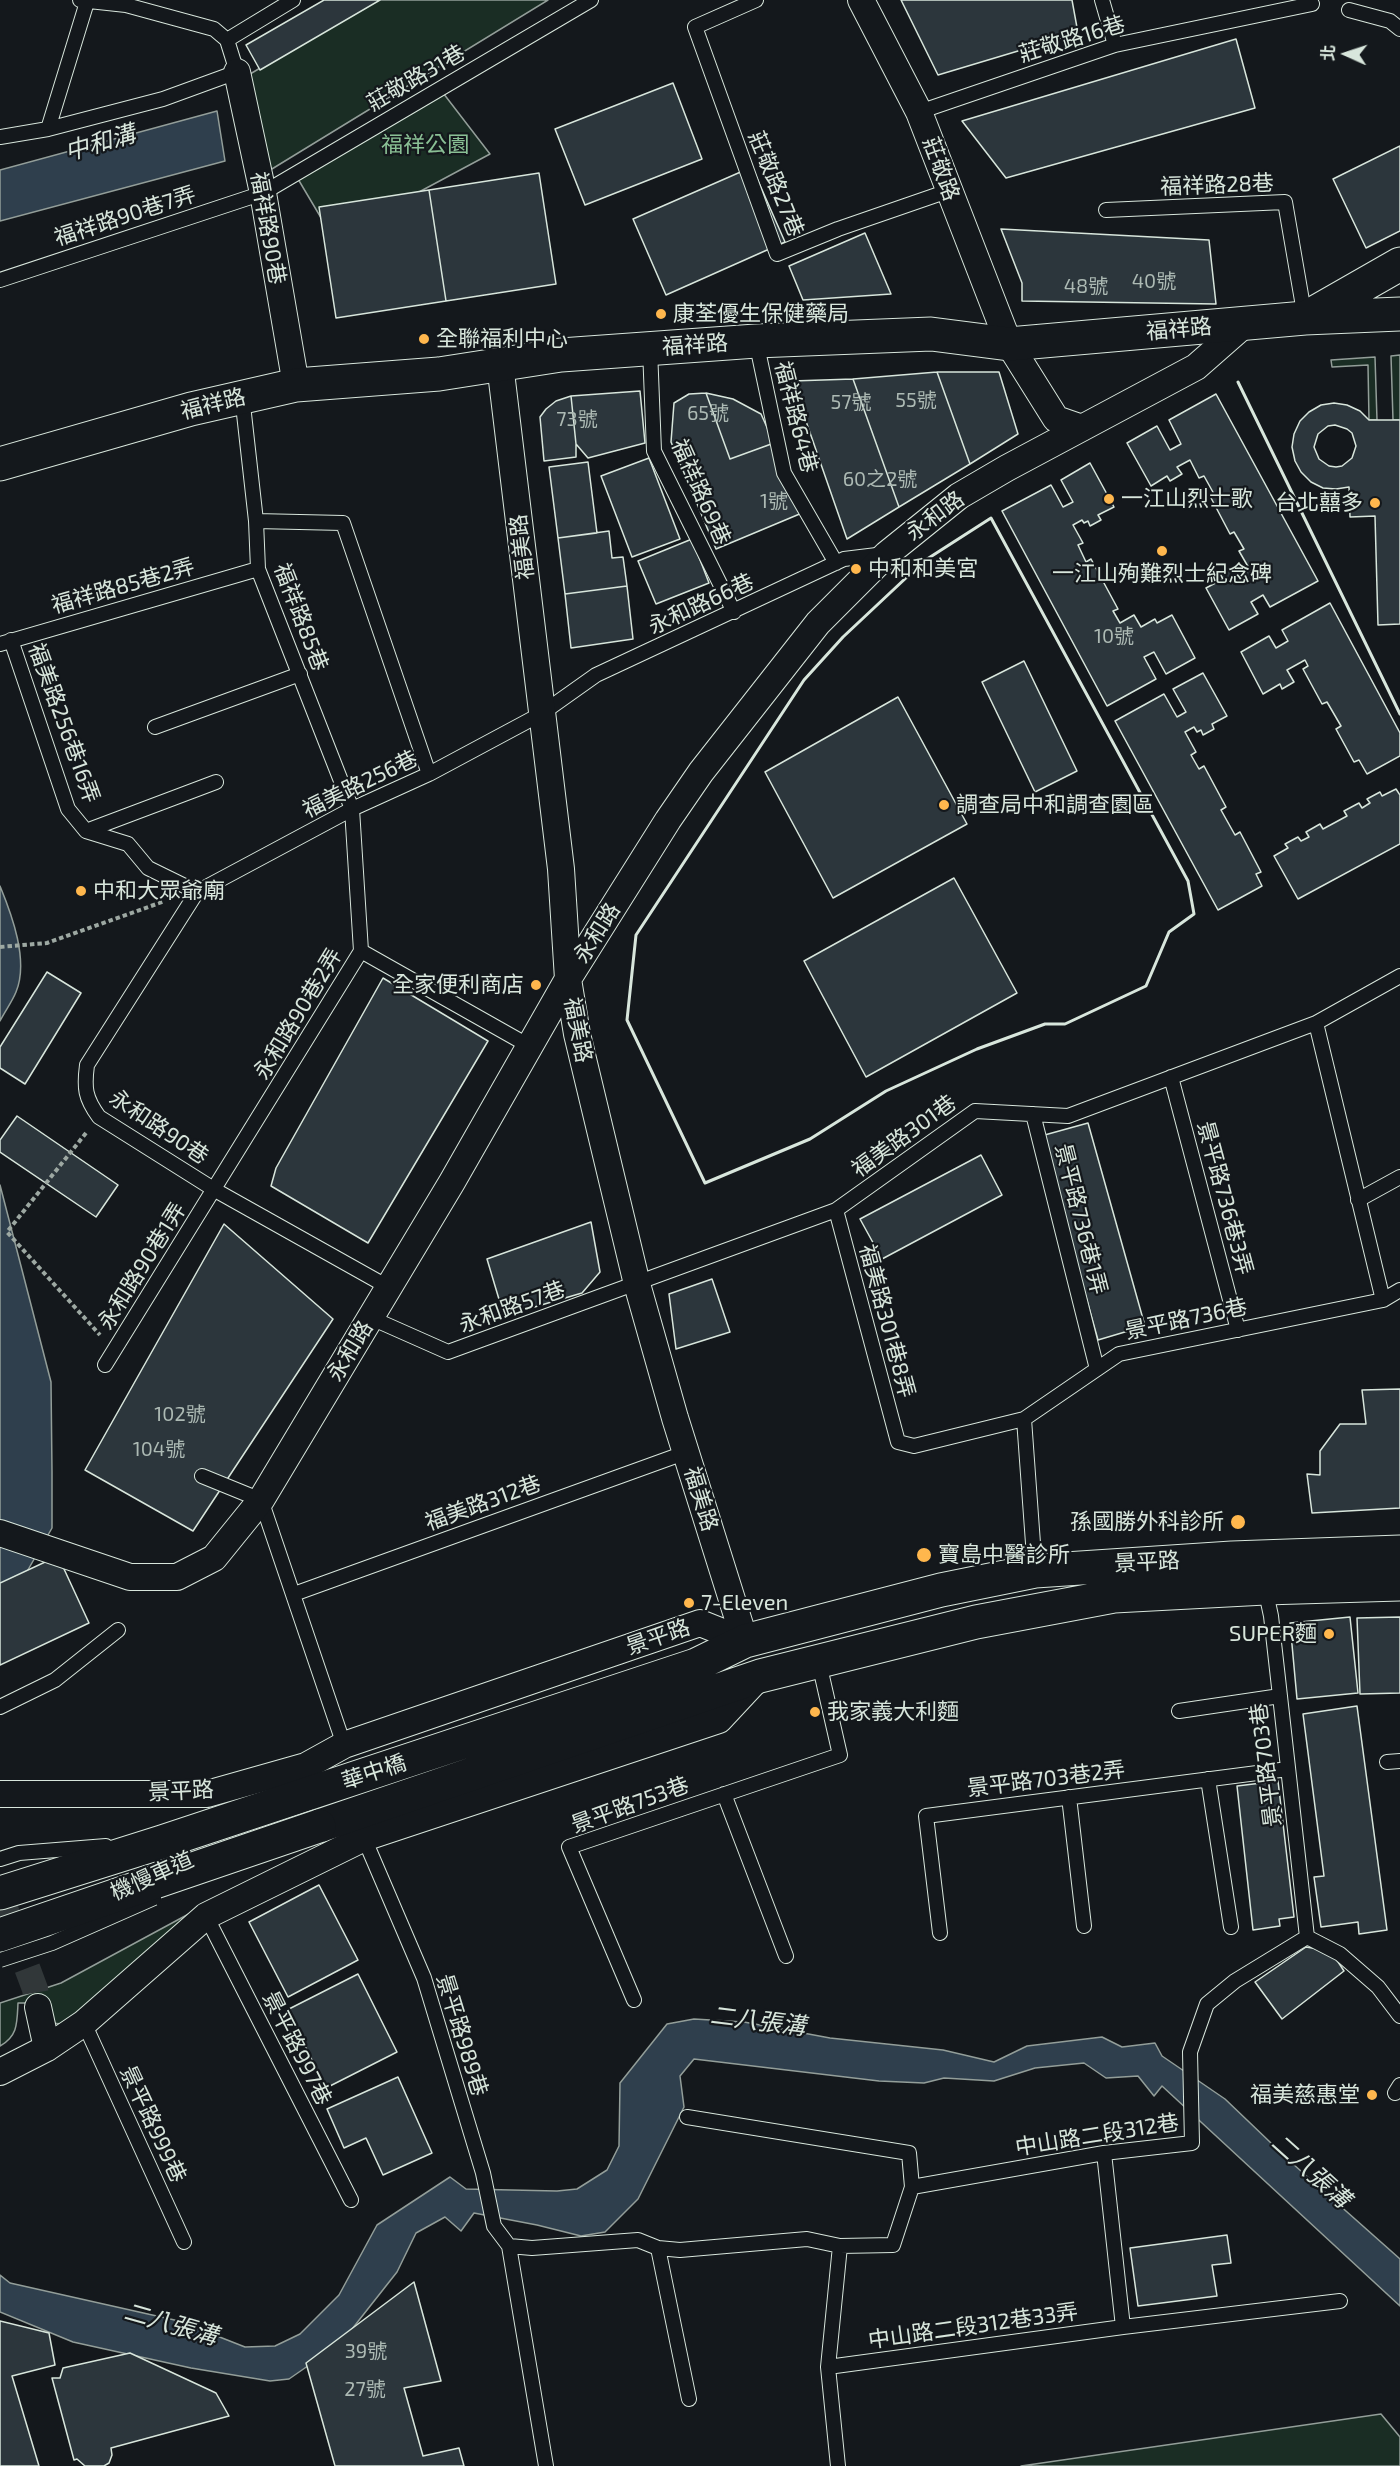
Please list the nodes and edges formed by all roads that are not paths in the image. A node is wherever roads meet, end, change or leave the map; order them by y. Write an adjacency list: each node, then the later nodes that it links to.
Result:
1 (293, 0): 11 (lane)
2 (591, 0): 18 (lane, 莊敬路31巷)
3 (756, 0): 17 (lane, 莊敬路27巷)
4 (861, 0): 14 (street, 莊敬路)
5 (1102, 0): 12 (lane)
6 (84, 1): 8 (lane); 15 (lane)
7 (1310, 2): 12 (lane, 莊敬路16巷)
8 (127, 3): 11 (lane)
9 (1349, 10): 10 (lane)
10 (1400, 29)
11 (227, 40): 13 (lane)
12 (1115, 45): 14 (lane, 莊敬路16巷)
13 (237, 72): 15 (lane); 18 (street, 福祥路90巷)
14 (920, 112): 17 (street, 莊敬路)
15 (48, 129): 16 (lane)
16 (0, 137)
17 (948, 191): 26 (street, 莊敬路)
18 (262, 193): 21 (lane, 福祥路90巷7弄); 29 (street, 福祥路90巷)
19 (1106, 210): 23 (lane, 福祥路28巷)
20 (1400, 264): 23 (main road)
21 (0, 280)
22 (1400, 314): 23 (main road, 福祥路)
23 (1305, 318): 24 (main road, 福祥路)
24 (1245, 324): 26 (main road, 福祥路); 31 (street, 永和路)
25 (756, 341): 26 (main road, 福祥路); 27 (main road, 福祥路); 35 (lane, 福祥路64巷)
26 (1009, 344): 31 (street, 莊敬路)
27 (650, 348): 28 (main road, 福祥路); 37 (lane, 福祥路69巷)
28 (500, 364): 29 (main road, 福祥路); 40 (street, 福美路)
29 (296, 385): 30 (main road, 福祥路)
30 (242, 396): 32 (main road, 福祥路); 33 (lane, 福祥路85巷)
31 (1082, 428): 34 (street, 永和路)
32 (0, 464)
33 (256, 521): 36 (lane, 福祥路85巷); 42 (lane)
34 (887, 554): 35 (lane, 永和路66巷); 49 (street, 永和路)
35 (836, 563): 37 (lane, 永和路66巷)
36 (258, 569): 38 (lane, 福祥路85巷2弄); 39 (lane, 福祥路85巷)
37 (734, 612): 40 (lane, 永和路66巷)
38 (6, 642): 45 (lane, 福美路256巷16弄)
39 (300, 674): 41 (lane); 44 (lane, 福祥路85巷)
40 (541, 714): 42 (lane, 福美路256巷); 49 (street, 福美路)
41 (155, 727)
42 (429, 774): 44 (lane, 福美路256巷)
43 (216, 782): 45 (lane)
44 (352, 809): 46 (lane, 福美路256巷); 47 (lane, 永和路90巷2弄)
45 (86, 831): 46 (lane, 福美路256巷16弄)
46 (197, 892): 55 (lane, 永和路90巷)
47 (361, 951): 51 (lane); 55 (lane, 永和路90巷2弄)
48 (1400, 976): 50 (lane, 福美路301巷)
49 (568, 979): 51 (street, 永和路); 58 (street, 福美路)
50 (1316, 1023): 52 (lane, 福美路301巷); 56 (lane)
51 (531, 1047): 59 (street, 永和路)
52 (1171, 1077): 53 (lane, 福美路301巷); 63 (lane, 景平路736巷3弄)
53 (1033, 1114): 57 (lane, 福美路301巷); 65 (lane, 景平路736巷1弄)
54 (1400, 1177): 56 (lane)
55 (215, 1190): 59 (lane, 永和路90巷); 64 (lane, 永和路90巷1弄)
56 (1358, 1200): 61 (lane)
57 (836, 1210): 58 (lane, 福美路301巷); 66 (lane, 福美路301巷8弄)
58 (637, 1284): 62 (lane, 永和路57巷); 67 (street, 福美路)
59 (388, 1287): 62 (street, 永和路)
60 (1400, 1290): 61 (lane, 景平路736巷)
61 (1383, 1300): 63 (lane, 景平路736巷)
62 (369, 1317): 69 (street, 永和路)
63 (1238, 1330): 65 (lane, 景平路736巷)
64 (105, 1365)
65 (1097, 1369): 66 (lane, 景平路736巷)
66 (1024, 1419): 72 (lane)
67 (687, 1452): 75 (lane, 福美路312巷); 77 (street, 福美路)
68 (202, 1476): 69 (lane)
69 (261, 1500): 70 (street, 永和路); 75 (lane)
70 (0, 1533)
71 (1400, 1552): 72 (main road, 景平路)
72 (1035, 1570): 77 (main road, 景平路)
73 (1400, 1584): 74 (main road, 景平路)
74 (1265, 1588): 78 (main road, 景平路); 81 (lane, 景平路703巷)
75 (294, 1594): 84 (lane)
76 (118, 1634): 82 (lane)
77 (745, 1641): 80 (main road, 華中橋); 84 (street, 景平路)
78 (819, 1663): 79 (main road, 景平路); 88 (lane, 景平路753巷)
79 (760, 1676): 80 (main road, 景平路); 91 (street)
80 (702, 1679): 90 (main road, 華中橋); 92 (main road, 華中橋)
81 (1280, 1696): 83 (lane); 85 (lane, 景平路703巷)
82 (0, 1707)
83 (1179, 1711)
84 (344, 1745): 87 (street, 景平路)
85 (1288, 1769): 86 (lane, 景平路703巷2弄); 100 (lane, 景平路703巷)
86 (1208, 1779): 89 (lane, 景平路703巷2弄); 97 (lane)
87 (0, 1794)
88 (724, 1794): 101 (lane, 景平路753巷); 103 (lane, 景平路753巷)
89 (1069, 1797): 96 (lane); 98 (lane, 景平路703巷2弄)
90 (319, 1826): 99 (main road, 華中橋, bridge); 102 (lane, 機慢車道, bridge)
91 (363, 1838): 95 (street); 114 (lane, 景平路989巷)
92 (162, 1842): 93 (lane, 機慢車道); 94 (main road, 華中橋)
93 (0, 1859)
94 (0, 1893)
95 (206, 1916): 106 (street); 112 (lane, 景平路997巷)
96 (1084, 1926)
97 (1231, 1927)
98 (940, 1933)
99 (0, 1935)
100 (1307, 1937): 105 (lane); 110 (lane, 中山路二段312巷)
101 (786, 1956)
102 (0, 1960)
103 (634, 2000)
104 (38, 2007): 107 (street)
105 (1400, 2016)
106 (84, 2023): 107 (street); 113 (lane, 景平路999巷)
107 (47, 2048): 108 (street)
108 (0, 2072)
109 (687, 2117): 111 (lane)
110 (1104, 2153): 111 (lane, 中山路二段312巷); 118 (lane)
111 (912, 2187): 115 (lane)
112 (351, 2200)
113 (184, 2242)
114 (509, 2246): 116 (lane); 121 (lane)
115 (840, 2246): 116 (lane); 119 (lane)
116 (658, 2248): 120 (lane)
117 (1340, 2301): 118 (lane, 中山路二段312巷33弄)
118 (1123, 2327): 119 (lane, 中山路二段312巷33弄)
119 (828, 2367): 122 (lane)
120 (689, 2398)
121 (546, 2466)
122 (838, 2466)

